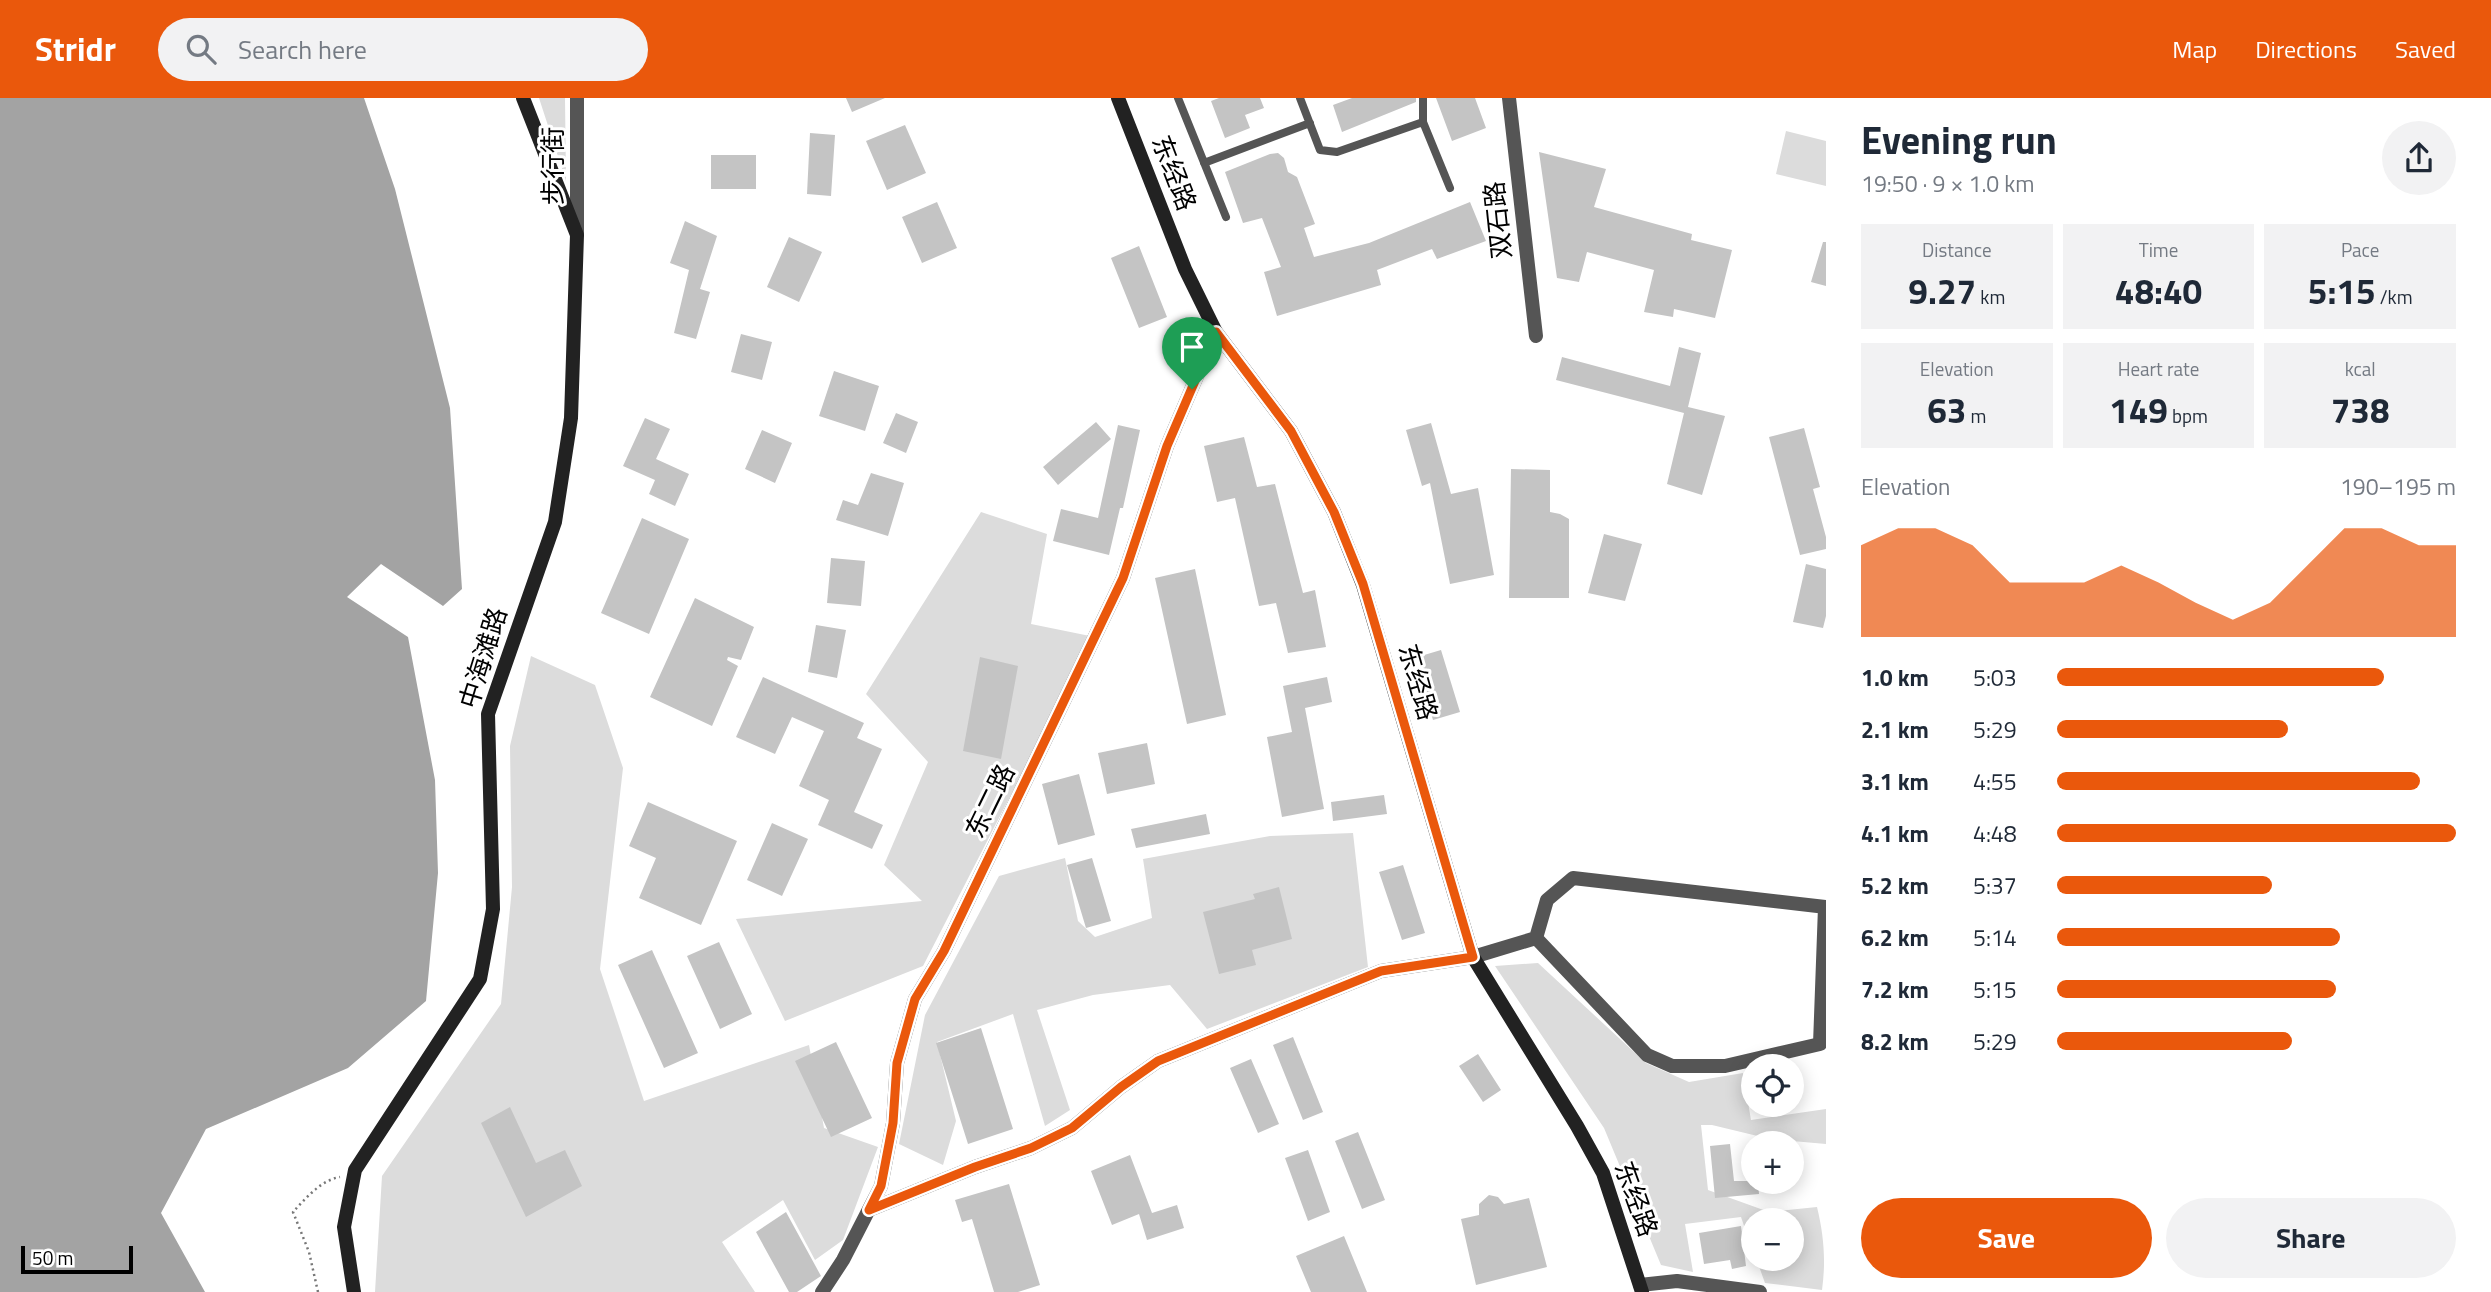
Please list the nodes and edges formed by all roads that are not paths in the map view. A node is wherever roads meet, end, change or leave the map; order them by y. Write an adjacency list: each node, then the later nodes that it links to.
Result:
1 (523, 98): 13 (main road, 中海滩路)
2 (577, 98): 13 (street, 步行街)
3 (1118, 98): 14 (main road, 东经路)
4 (1178, 98): 10 (lane)
5 (1300, 98): 9 (lane)
6 (1423, 98): 8 (lane)
7 (1509, 98): 15 (street, 双石路)
8 (1423, 122): 9 (lane); 11 (lane)
9 (1310, 123): 10 (lane)
10 (1203, 163): 12 (lane)
11 (1450, 188)
12 (1226, 217)
13 (577, 235): 21 (main road, 中海滩路)
14 (1216, 332): 18 (main road, 东经路); 19 (street, 东二路)
15 (1536, 336)
16 (1826, 907): 17 (street); 17 (street)
17 (1536, 938): 18 (street)
18 (1473, 957): 19 (street); 20 (main road, 东经路)
19 (869, 1210): 22 (street, 东二路)
20 (1641, 1288): 23 (street)
21 (354, 1292)
22 (822, 1292)
23 (1760, 1292)

